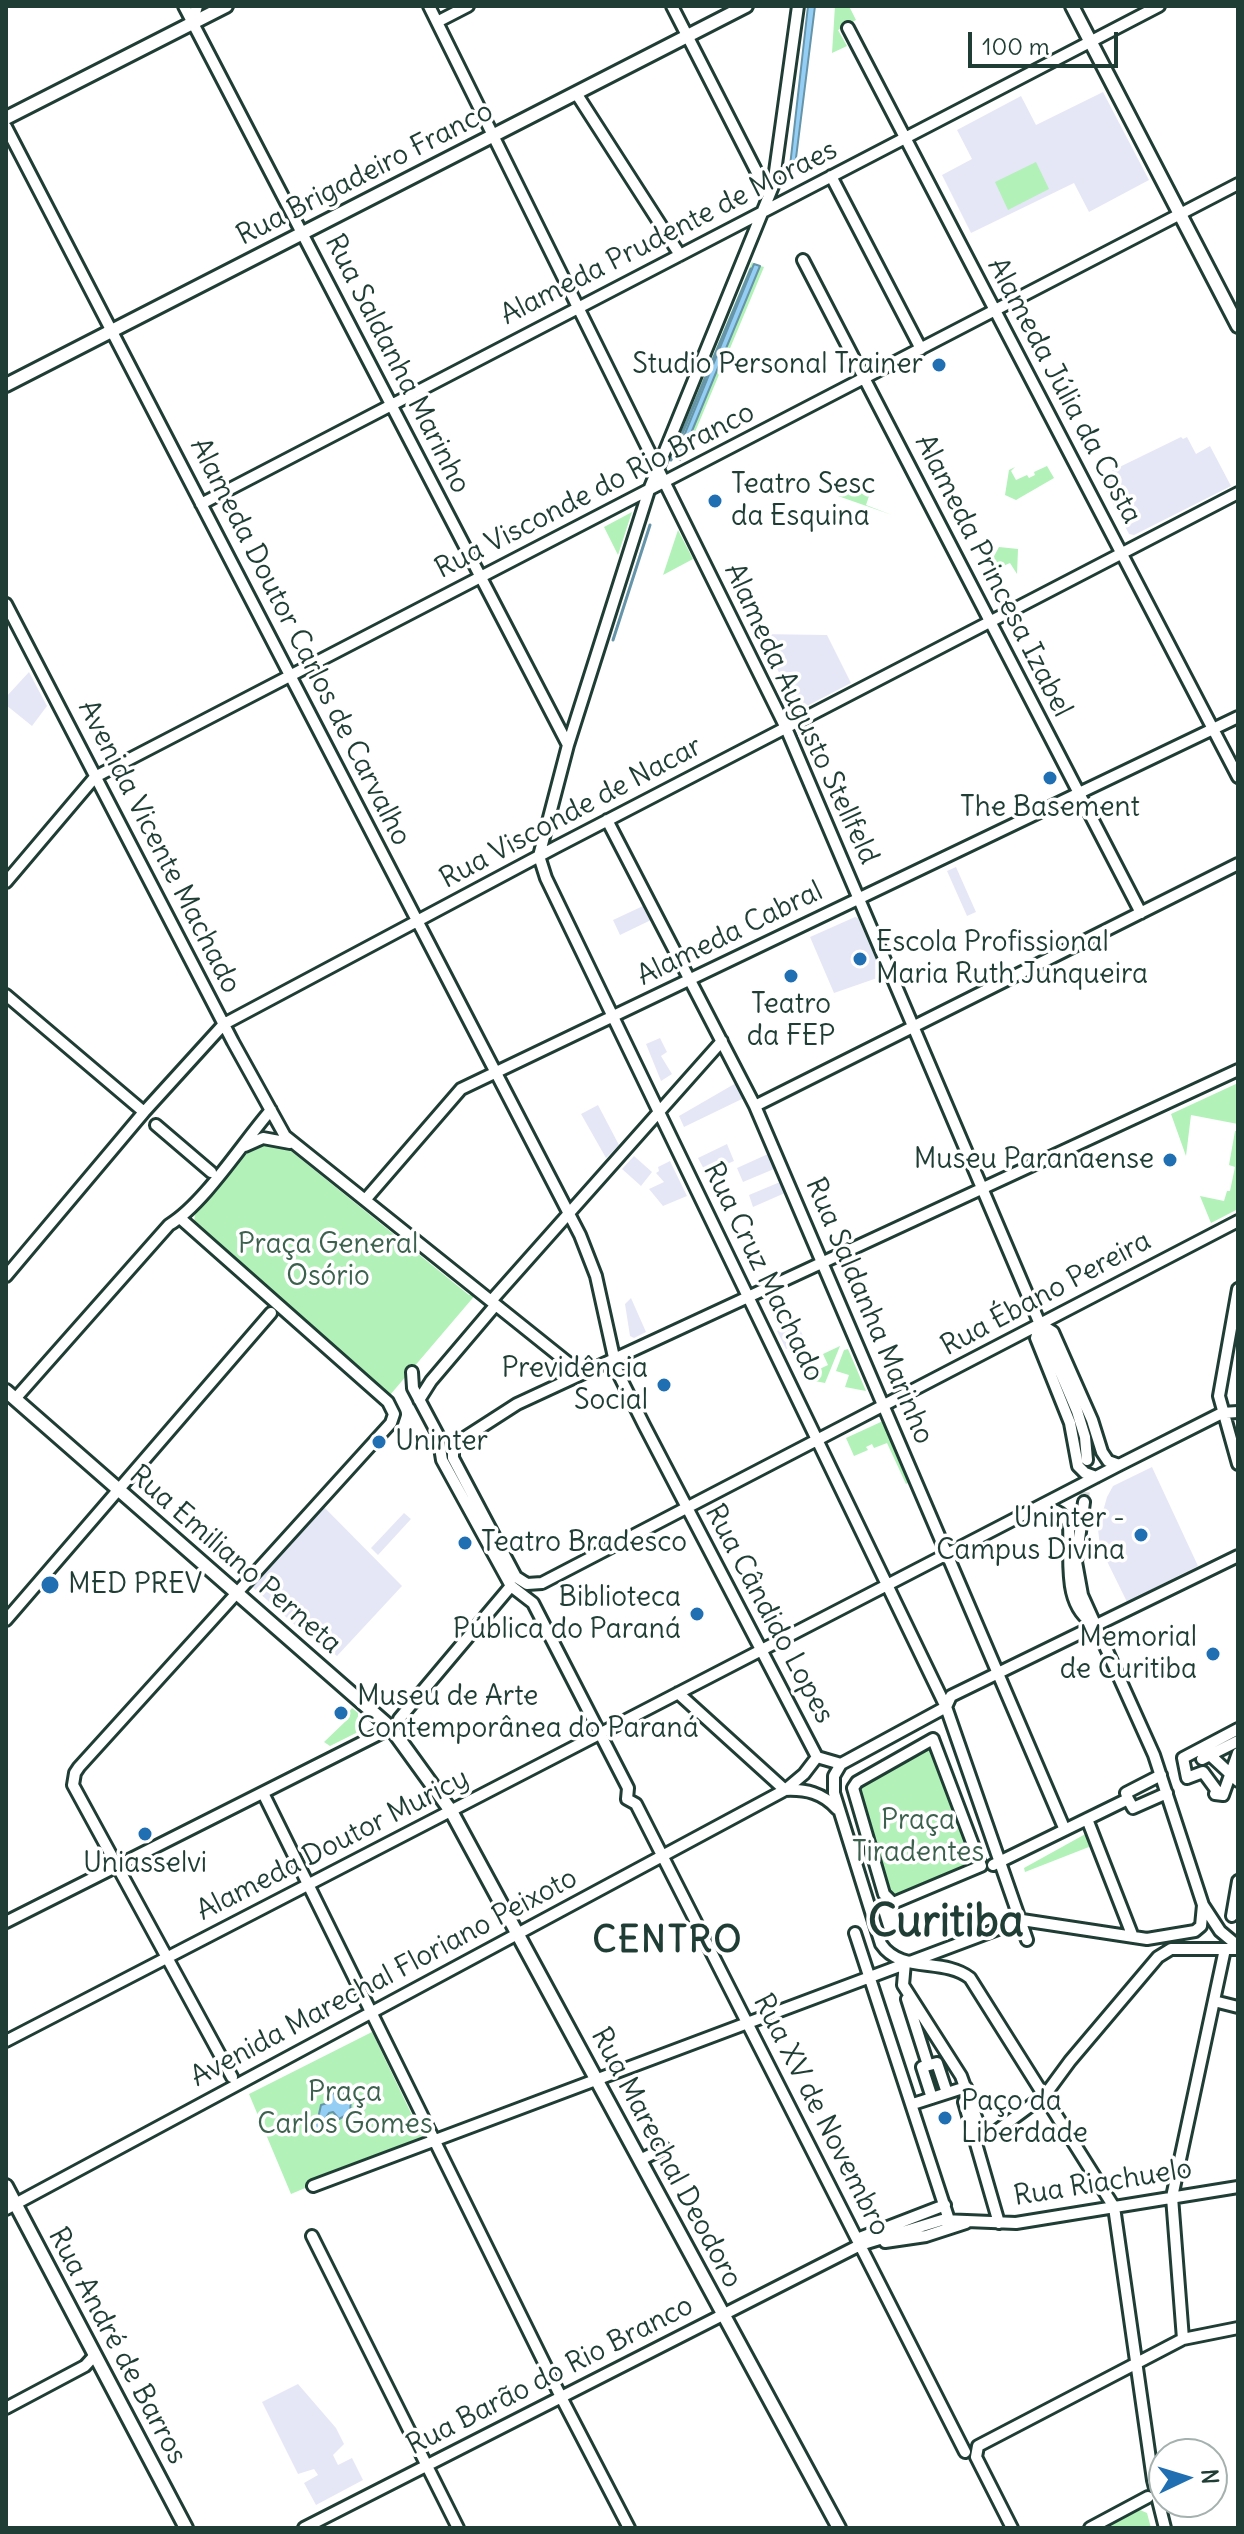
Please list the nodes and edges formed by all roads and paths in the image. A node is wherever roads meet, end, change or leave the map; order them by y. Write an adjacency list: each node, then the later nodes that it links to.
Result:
1 (184, 6): 12 (street, Rua Saldanha Marinho)
2 (197, 6): 12 (street)
3 (226, 6): 12 (main road)
4 (429, 6): 11 (street, Alameda Augusto Stellfeld)
5 (468, 6): 11 (street)
6 (672, 6): 14 (street)
7 (746, 6): 14 (main road, Rua Brigadeiro Franco)
8 (798, 6): 23 (street)
9 (1072, 6): 15 (main road)
10 (1159, 6): 15 (street, Alameda Prudente de Moraes)
11 (437, 22): 19 (street, Alameda Augusto Stellfeld)
12 (192, 23): 17 (main road); 26 (street, Rua Saldanha Marinho)
13 (848, 28): 20 (street, Alameda Júlia da Costa)
14 (687, 36): 16 (main road, Rua Brigadeiro Franco); 23 (street)
15 (1090, 42): 20 (street, Alameda Prudente de Moraes); 25 (main road)
16 (576, 93): 19 (main road, Rua Brigadeiro Franco); 27 (street)
17 (6, 118)
18 (6, 127): 32 (street, Alameda Doutor Carlos de Carvalho)
19 (493, 136): 26 (main road, Rua Brigadeiro Franco); 29 (street, Alameda Augusto Stellfeld)
20 (905, 138): 21 (street, Alameda Prudente de Moraes); 30 (street, Alameda Júlia da Costa)
21 (831, 176): 24 (street, Alameda Prudente de Moraes); 33 (street)
22 (1238, 184): 25 (street, Rua Visconde do Rio Branco)
23 (769, 196): 24 (street)
24 (763, 211): 27 (street, Alameda Prudente de Moraes); 37 (street)
25 (1180, 214): 30 (street, Rua Visconde do Rio Branco); 31 (main road)
26 (302, 233): 32 (main road, Rua Brigadeiro Franco); 36 (street, Rua Saldanha Marinho)
27 (680, 255): 29 (street, Alameda Prudente de Moraes)
28 (803, 260): 34 (street, Alameda Princesa Izabel)
29 (578, 308): 36 (street, Alameda Prudente de Moraes); 37 (street, Alameda Augusto Stellfeld)
30 (995, 310): 33 (street, Rua Visconde do Rio Branco); 42 (street, Alameda Júlia da Costa)
31 (1238, 326)
32 (112, 331): 35 (main road, Rua Brigadeiro Franco); 41 (street, Alameda Doutor Carlos de Carvalho)
33 (921, 349): 34 (street, Rua Visconde do Rio Branco)
34 (864, 378): 38 (street, Rua Visconde do Rio Branco); 45 (street, Alameda Princesa Izabel)
35 (6, 385)
36 (391, 405): 41 (street, Alameda Prudente de Moraes); 43 (street, Rua Saldanha Marinho)
37 (658, 467): 38 (street, Alameda Augusto Stellfeld); 39 (street)
38 (665, 481): 39 (street, Rua Visconde do Rio Branco); 48 (street, Alameda Augusto Stellfeld)
39 (649, 490): 43 (street, Rua Visconde do Rio Branco); 50 (street)
40 (1238, 493): 42 (street, Rua Visconde de Nacar)
41 (201, 504): 46 (street, Alameda Doutor Carlos de Carvalho)
42 (1122, 553): 45 (street, Rua Visconde de Nacar); 49 (street, Alameda Júlia da Costa)
43 (481, 577): 46 (street, Rua Visconde do Rio Branco); 50 (street, Rua Saldanha Marinho)
44 (6, 604): 51 (street, Avenida Vicente Machado)
45 (990, 622): 48 (street, Rua Visconde de Nacar); 53 (street, Alameda Princesa Izabel)
46 (290, 676): 51 (street, Rua Visconde do Rio Branco); 60 (street, Alameda Doutor Carlos de Carvalho)
47 (1238, 717): 49 (street, Alameda Cabral)
48 (786, 728): 54 (street, Rua Visconde de Nacar); 58 (street, Alameda Augusto Stellfeld)
49 (1213, 729): 52 (street, Alameda Júlia da Costa); 53 (street, Alameda Cabral)
50 (568, 745): 55 (street)
51 (95, 777): 57 (street, Rua Visconde do Rio Branco); 64 (street, Avenida Vicente Machado)
52 (1238, 777)
53 (1079, 793): 58 (street, Alameda Cabral); 59 (street, Alameda Princesa Izabel)
54 (607, 820): 55 (street, Rua Visconde de Nacar); 61 (street, Rua Saldanha Marinho)
55 (539, 856): 60 (street, Rua Visconde de Nacar); 63 (street, Rua Cruz Machado)
56 (1238, 864): 59 (street)
57 (6, 882)
58 (859, 899): 61 (street, Alameda Cabral); 65 (street, Alameda Augusto Stellfeld)
59 (1141, 913): 65 (street)
60 (418, 921): 64 (street, Rua Visconde de Nacar); 68 (street, Alameda Doutor Carlos de Carvalho)
61 (690, 980): 63 (street, Alameda Cabral); 66 (street, Rua Saldanha Marinho)
62 (6, 995): 71 (street)
63 (613, 1016): 68 (street, Alameda Cabral); 72 (street, Rua Cruz Machado)
64 (224, 1024): 70 (street, Avenida Vicente Machado); 71 (street, Rua Visconde de Nacar)
65 (913, 1027): 69 (street); 77 (street, Alameda Augusto Stellfeld)
66 (722, 1041): 69 (street, Rua Saldanha Marinho); 72 (street)
67 (1238, 1070): 77 (street)
68 (496, 1072): 78 (street, Alameda Cabral); 79 (street, Alameda Doutor Carlos de Carvalho)
69 (755, 1106): 82 (street, Rua Saldanha Marinho)
70 (271, 1110): 74 (street); 75 (street)
71 (144, 1112): 83 (street, Rua Visconde de Nacar)
72 (659, 1112): 79 (street); 85 (street, Rua Cruz Machado)
73 (156, 1125): 76 (street)
74 (291, 1143): 75 (street); 78 (street)
75 (241, 1150): 80 (street)
76 (211, 1172)
77 (982, 1189): 82 (street); 88 (street, Alameda Augusto Stellfeld)
78 (365, 1200): 86 (street)
79 (569, 1214): 86 (street); 89 (street, Alameda Doutor Carlos de Carvalho)
80 (180, 1218): 92 (street); 110 (street)
81 (1238, 1221): 88 (street, Rua Ébano Pereira)
82 (823, 1263): 85 (street); 94 (street, Rua Saldanha Marinho)
83 (6, 1276)
84 (1238, 1289): 96 (street)
85 (748, 1297): 89 (street); 97 (street, Rua Cruz Machado)
86 (492, 1304): 91 (street); 93 (street)
87 (271, 1313): 102 (street)
88 (1040, 1324): 94 (street, Rua Ébano Pereira); 98 (street, Alameda Augusto Stellfeld); 100 (street); 101 (street)
89 (614, 1359): 91 (street); 104 (street, Rua Cândido Lopes)
90 (412, 1372): 93 (street, Rua XV de Novembro)
91 (582, 1374): 104 (street, Rua Ébano Pereira)
92 (11, 1395): 102 (main road, Rua Emiliano Perneta)
93 (419, 1400): 109 (street, Rua XV de Novembro)
94 (884, 1406): 97 (street, Rua Ébano Pereira); 106 (street, Rua Saldanha Marinho)
95 (1238, 1412): 96 (street, Alameda Doutor Muricy)
96 (1222, 1413): 99 (street); 100 (street, Alameda Doutor Muricy)
97 (817, 1440): 104 (street, Rua Ébano Pereira); 108 (street, Rua Cruz Machado)
98 (1087, 1460)
99 (1237, 1460)
100 (1119, 1465): 101 (street, Alameda Doutor Muricy)
101 (1096, 1477): 105 (street, Alameda Doutor Muricy)
102 (119, 1490): 110 (main road, Rua Emiliano Perneta); 111 (street)
103 (1084, 1502): 112 (street)
104 (687, 1508): 113 (street, Rua Cândido Lopes)
105 (1031, 1510): 106 (street, Alameda Doutor Muricy); 112 (street)
106 (947, 1554): 108 (street, Alameda Doutor Muricy); 114 (street, Rua Saldanha Marinho)
107 (1238, 1556): 112 (street)
108 (887, 1585): 113 (street, Alameda Doutor Muricy); 116 (street, Rua Cruz Machado)
109 (511, 1586): 117 (street); 119 (street, Rua XV de Novembro)
110 (235, 1592): 117 (main road, Rua Emiliano Perneta); 137 (street)
111 (6, 1620)
112 (1096, 1625): 114 (street); 125 (street)
113 (761, 1650): 115 (street, Alameda Doutor Muricy); 123 (street, Rua Cândido Lopes)
114 (998, 1673): 116 (street); 134 (street, Rua Saldanha Marinho)
115 (678, 1693): 119 (street, Alameda Doutor Muricy); 127 (street)
116 (946, 1707): 124 (street); 136 (street, Rua Cruz Machado)
117 (395, 1724): 128 (street); 131 (main road, Rua Emiliano Perneta)
118 (1238, 1729): 122 (street)
119 (600, 1734): 131 (street, Alameda Doutor Muricy); 135 (street, Rua XV de Novembro)
120 (933, 1739): 120 (street)
121 (1238, 1741): 126 (street)
122 (1238, 1753)
123 (817, 1757): 124 (street, Rua Cândido Lopes); 127 (street, Avenida Marechal Floriano Peixoto)
124 (841, 1764): 132 (street)
125 (1161, 1775): 129 (street); 130 (street)
126 (1238, 1781)
127 (785, 1790): 132 (street); 135 (street, Avenida Marechal Floriano Peixoto)
128 (263, 1793): 137 (street); 139 (street)
129 (1167, 1793): 130 (street); 140 (street)
130 (1128, 1799): 133 (street)
131 (451, 1811): 139 (street, Alameda Doutor Muricy); 145 (main road, Rua Marechal Deodoro)
132 (840, 1812): 153 (street)
133 (1087, 1819): 134 (street); 146 (street)
134 (1065, 1830): 136 (street)
135 (662, 1856): 145 (street, Avenida Marechal Floriano Peixoto); 159 (street, Rua XV de Novembro)
136 (997, 1863): 142 (street, Rua Cruz Machado)
137 (116, 1866): 143 (street); 152 (street)
138 (1238, 1881): 141 (street)
139 (309, 1885): 152 (street, Alameda Doutor Muricy); 158 (street)
140 (1203, 1905): 147 (street); 149 (street)
141 (1232, 1916)
142 (1022, 1920): 146 (street); 148 (street, Rua Cruz Machado); 153 (street)
143 (6, 1922)
144 (855, 1933): 154 (street)
145 (517, 1934): 158 (street, Avenida Marechal Floriano Peixoto); 165 (main road, Rua Marechal Deodoro)
146 (1133, 1937): 147 (street)
147 (1147, 1939): 151 (street)
148 (1027, 1940)
149 (1238, 1948): 150 (street)
150 (1225, 1949): 151 (street); 156 (street)
151 (1158, 1957): 161 (street)
152 (167, 1958): 162 (street, Alameda Doutor Muricy); 164 (street)
153 (905, 1962): 154 (street); 155 (street); 169 (street)
154 (869, 1975): 159 (street); 172 (street)
155 (903, 1985): 163 (street); 166 (street)
156 (1220, 2002): 157 (street); 179 (street)
157 (1238, 2007)
158 (372, 2012): 173 (street); 181 (street, Avenida Marechal Floriano Peixoto)
159 (747, 2022): 165 (street); 167 (street, Rua XV de Novembro)
160 (1082, 2029): 161 (street)
161 (1088, 2040): 169 (street)
162 (6, 2041)
163 (928, 2065): 168 (street); 170 (street)
164 (232, 2077)
165 (596, 2079): 173 (street); 175 (main road, Rua Marechal Deodoro)
166 (963, 2088): 168 (street); 169 (street); 185 (street)
167 (783, 2093): 171 (street); 187 (street, Rua XV de Novembro)
168 (947, 2093): 172 (street)
169 (1045, 2095): 182 (street)
170 (932, 2098)
171 (772, 2099)
172 (913, 2104): 180 (street)
173 (435, 2140): 177 (street); 193 (street)
174 (664, 2148): 175 (street)
175 (640, 2160): 188 (main road, Rua Marechal Deodoro)
176 (6, 2186): 181 (main road, Rua André de Barros)
177 (313, 2186)
178 (1238, 2187): 179 (street, Rua Riachuelo)
179 (1172, 2197): 182 (street, Rua Riachuelo); 190 (street)
180 (945, 2205): 183 (street); 187 (street)
181 (11, 2206): 191 (main road, Rua André de Barros)
182 (1114, 2207): 185 (street, Rua Riachuelo); 192 (street)
183 (949, 2220): 184 (street, Rua Riachuelo); 187 (street, Rua Riachuelo)
184 (976, 2220): 185 (street, Rua Riachuelo); 187 (street, Rua Riachuelo)
185 (999, 2223)
186 (312, 2236): 196 (street)
187 (863, 2242): 188 (street, Rua Barão do Rio Branco); 195 (street, Rua XV de Novembro)
188 (723, 2315): 193 (street, Rua Barão do Rio Branco); 202 (main road, Rua Marechal Deodoro)
189 (1238, 2328): 190 (street)
190 (1183, 2339): 192 (street)
191 (95, 2355): 194 (street); 198 (main road, Rua André de Barros)
192 (1136, 2363): 195 (street); 205 (street)
193 (561, 2397): 196 (street, Rua Barão do Rio Branco); 201 (street)
194 (6, 2408)
195 (970, 2454): 203 (street, Rua XV de Novembro)
196 (427, 2465): 199 (street, Rua Barão do Rio Branco); 200 (street)
197 (1148, 2497): 204 (street)
198 (186, 2528)
199 (304, 2528)
200 (458, 2528)
201 (629, 2528)
202 (839, 2528)
203 (1012, 2528)
204 (1090, 2528)
205 (1165, 2528)

